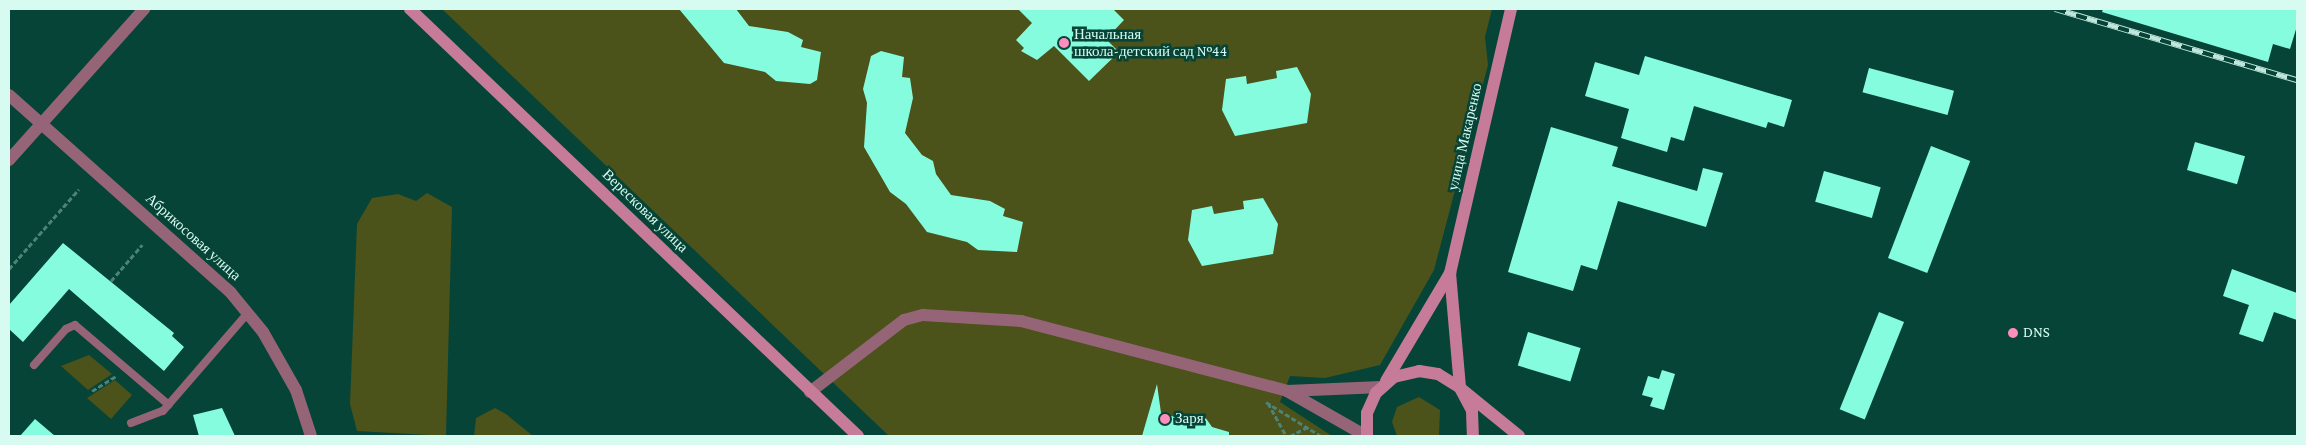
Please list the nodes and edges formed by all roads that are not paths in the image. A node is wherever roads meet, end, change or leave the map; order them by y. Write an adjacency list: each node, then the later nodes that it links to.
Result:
1 (144, 9): 5 (street)
2 (410, 9): 12 (street, Вересковая улица)
3 (1511, 9): 7 (street, улица Макаренко)
4 (9, 95): 5 (street, Абрикосовая улица)
5 (41, 124): 6 (street); 8 (street, Абрикосовая улица)
6 (9, 160)
7 (1450, 273): 10 (street, улица Макаренко); 11 (street, улица Макаренко)
8 (248, 313): 14 (lane); 16 (street, Абрикосовая улица)
9 (34, 364): 14 (lane)
10 (1383, 384): 11 (street); 13 (street); 18 (street, улица Макаренко)
11 (1460, 388): 19 (street); 20 (street)
12 (810, 392): 13 (street); 17 (street, Вересковая улица)
13 (1287, 392): 18 (street)
14 (169, 405): 15 (lane)
15 (131, 423)
16 (311, 436)
17 (858, 436)
18 (1366, 436)
19 (1473, 436)
20 (1519, 436)

